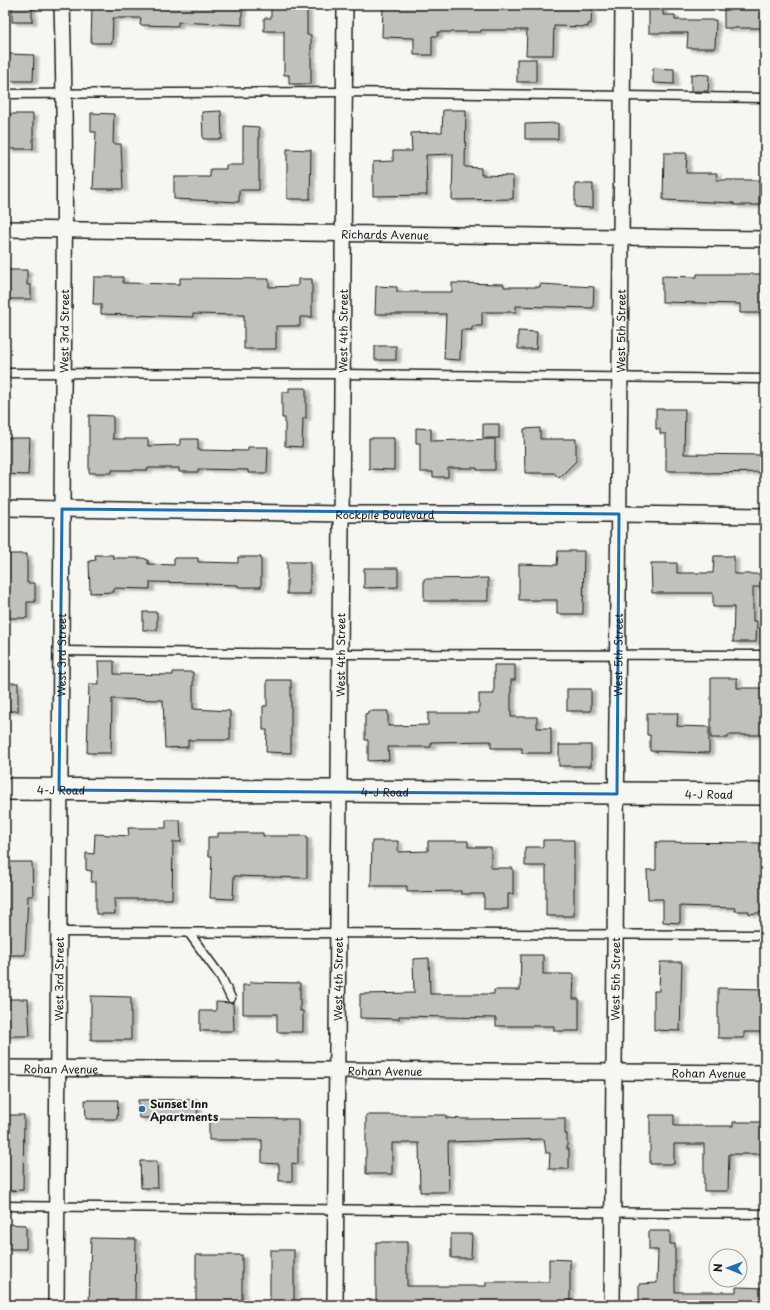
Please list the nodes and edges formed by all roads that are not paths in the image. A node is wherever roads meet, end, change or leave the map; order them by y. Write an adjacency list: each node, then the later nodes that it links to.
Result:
1 (62, 5): 7 (street, West 3rd Street)
2 (345, 5): 4 (street, West 4th Street)
3 (623, 5): 6 (street, West 5th Street)
4 (344, 92): 6 (lane); 7 (lane); 11 (street, West 4th Street)
5 (5, 94): 7 (lane)
6 (622, 94): 8 (lane); 12 (street, West 5th Street)
7 (65, 95): 10 (street, West 3rd Street)
8 (765, 98)
9 (5, 229): 10 (street, Richards Avenue)
10 (64, 229): 11 (street, Richards Avenue); 15 (street, West 3rd Street)
11 (343, 233): 12 (street, Richards Avenue); 16 (street, West 4th Street)
12 (621, 237): 13 (street, Richards Avenue); 17 (street, West 5th Street)
13 (765, 239)
14 (5, 373): 15 (lane)
15 (64, 374): 16 (lane); 20 (street, West 3rd Street)
16 (342, 374): 17 (lane); 21 (street, West 4th Street)
17 (620, 378): 18 (lane); 22 (street, West 5th Street)
18 (765, 379)
19 (5, 508): 20 (street, Rockpile Boulevard)
20 (62, 509): 21 (street, Rockpile Boulevard); 24 (street, West 3rd Street)
21 (341, 514): 22 (street, Rockpile Boulevard); 25 (street, West 4th Street)
22 (619, 514): 23 (street, Rockpile Boulevard); 26 (street, West 5th Street)
23 (765, 516)
24 (61, 651): 25 (lane); 29 (street, West 3rd Street)
25 (340, 654): 26 (lane); 30 (street, West 4th Street)
26 (618, 655): 27 (lane); 31 (street, West 5th Street)
27 (765, 655)
28 (5, 789): 29 (main road, 4-J Road)
29 (59, 790): 30 (main road, 4-J Road); 33 (street, West 3rd Street)
30 (339, 791): 31 (main road, 4-J Road); 35 (street, West 4th Street)
31 (617, 794): 32 (main road, 4-J Road); 36 (street, West 5th Street)
32 (765, 794)
33 (59, 932): 34 (lane); 40 (street, West 3rd Street)
34 (189, 933): 35 (lane); 38 (lane)
35 (339, 934): 36 (lane); 41 (street, West 4th Street)
36 (616, 934): 37 (lane); 42 (street, West 5th Street)
37 (765, 935)
38 (231, 998)
39 (5, 1068): 40 (street, Rohan Avenue)
40 (57, 1068): 41 (street, Rohan Avenue); 45 (street, West 3rd Street)
41 (337, 1071): 42 (street, Rohan Avenue); 46 (street, West 4th Street)
42 (614, 1071): 43 (street, Rohan Avenue); 47 (street, West 5th Street)
43 (765, 1073)
44 (5, 1206): 45 (lane)
45 (57, 1206): 46 (lane); 49 (street, West 3rd Street)
46 (336, 1208): 47 (lane); 50 (street, West 4th Street)
47 (613, 1213): 48 (lane); 51 (street, West 5th Street)
48 (765, 1214)
49 (56, 1305)
50 (335, 1305)
51 (612, 1305)

